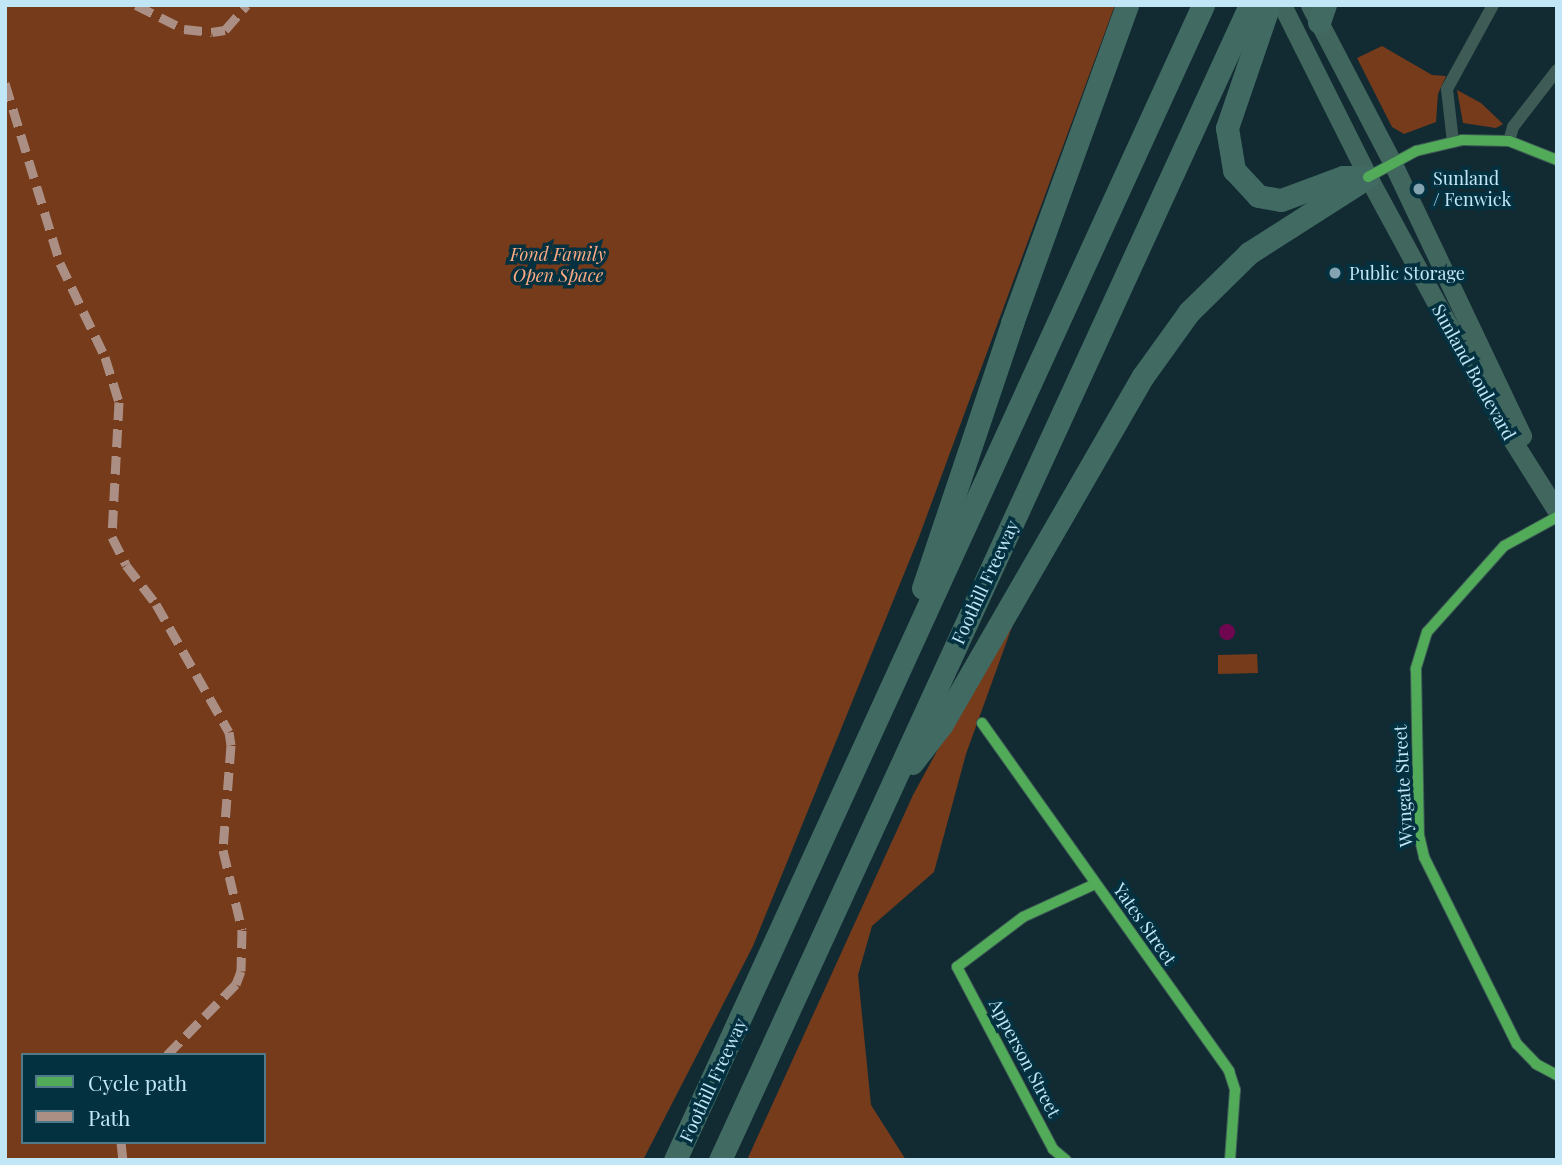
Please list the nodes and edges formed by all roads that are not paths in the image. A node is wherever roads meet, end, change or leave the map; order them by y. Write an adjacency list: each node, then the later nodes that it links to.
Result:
1 (1128, 5): 17 (highway)
2 (1203, 5): 17 (highway, Foothill Freeway)
3 (1269, 5): 13 (highway)
4 (1282, 5): 13 (main road, Sunland Boulevard)
5 (1493, 5): 10 (street)
6 (1248, 10): 18 (highway, Foothill Freeway)
7 (1318, 11): 12 (main road, Sunland Boulevard)
8 (1557, 70): 9 (street)
9 (1509, 141): 10 (street); 11 (street)
10 (1453, 142): 12 (street)
11 (1557, 160)
12 (1393, 164): 13 (street); 14 (main road, Sunland Boulevard)
13 (1368, 177): 14 (main road, Sunland Boulevard); 18 (highway)
14 (1557, 510)
15 (1557, 517): 20 (street, Wyngate Street)
16 (982, 723): 19 (street, Yates Street)
17 (849, 785): 22 (highway, Foothill Freeway)
18 (883, 802): 23 (highway, Foothill Freeway)
19 (1095, 884): 21 (street, Apperson Street); 24 (street, Yates Street)
20 (1557, 1075)
21 (1063, 1159)
22 (676, 1160)
23 (720, 1160)
24 (1230, 1160)

